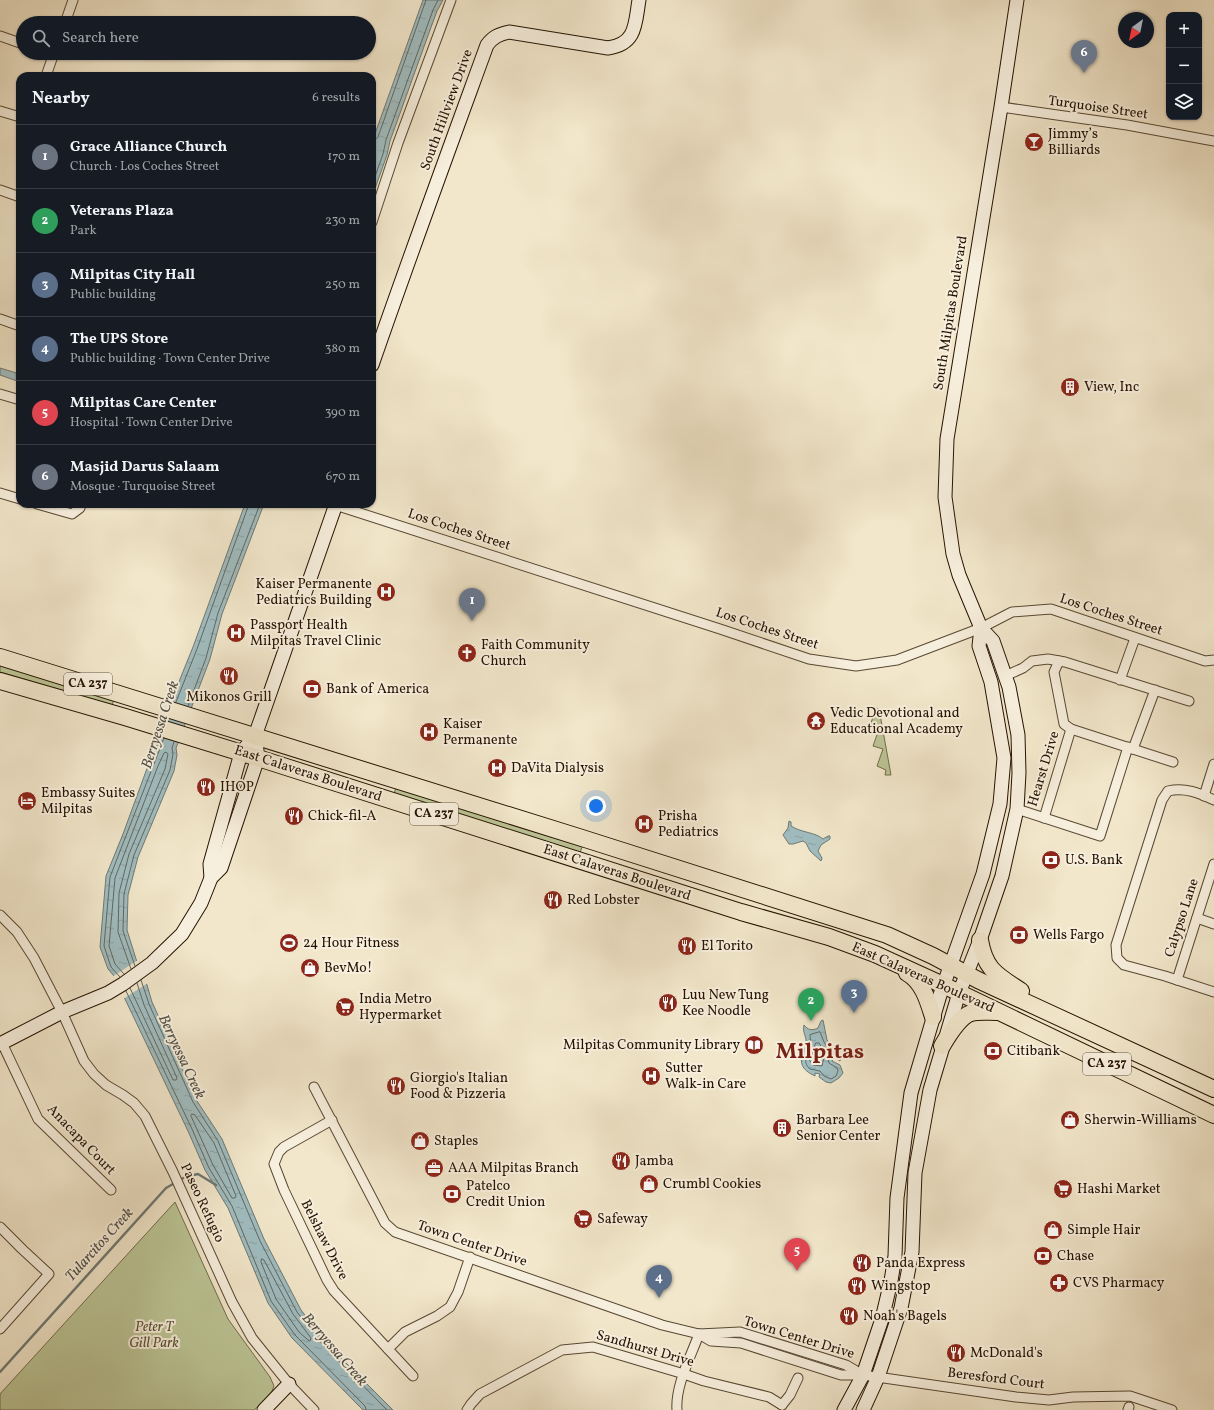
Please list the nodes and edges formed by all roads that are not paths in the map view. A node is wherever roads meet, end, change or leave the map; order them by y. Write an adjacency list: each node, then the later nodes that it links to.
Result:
1 (73, 0): 5 (street)
2 (451, 0): 16 (street)
3 (638, 0): 19 (main road, South Hillview Drive)
4 (1017, 0): 10 (main road, South Milpitas Boulevard)
5 (67, 16)
6 (0, 36): 7 (street)
7 (16, 42)
8 (50, 60): 9 (street)
9 (47, 72)
10 (1001, 107): 13 (street, Turquoise Street); 28 (main road, South Milpitas Boulevard)
11 (0, 111): 12 (street)
12 (16, 116)
13 (1214, 141)
14 (0, 190): 15 (street)
15 (16, 196)
16 (376, 210)
17 (0, 319): 18 (street)
18 (16, 323)
19 (376, 353)
20 (0, 394): 21 (street)
21 (16, 399)
22 (0, 493): 23 (street)
23 (16, 498)
24 (51, 508): 25 (street)
25 (80, 508)
26 (334, 508): 39 (main road)
27 (344, 508): 28 (street, Los Coches Street)
28 (981, 628): 29 (street, Los Coches Street); 33 (main road, South Milpitas Boulevard); 56 (main road, South Milpitas Boulevard)
29 (1135, 638): 31 (street, Los Coches Street); 34 (street)
30 (3, 658): 39 (highway, East Calaveras Boulevard / CA 237)
31 (1214, 660)
32 (1059, 661): 33 (street); 34 (street); 38 (street)
33 (1006, 676): 47 (main road, South Milpitas Boulevard)
34 (1120, 680): 36 (street)
35 (0, 682): 41 (highway, East Calaveras Boulevard / CA 237)
36 (1155, 690): 37 (street); 40 (street)
37 (1189, 701)
38 (1071, 729): 40 (street); 48 (street, Hearst Drive)
39 (256, 736): 41 (main road); 42 (main road); 56 (highway, East Calaveras Boulevard / CA 237)
40 (1131, 748): 43 (street); 48 (street, Hearst Drive)
41 (241, 753): 42 (highway, East Calaveras Boulevard / CA 237); 50 (main road)
42 (258, 758): 50 (main road); 55 (highway, East Calaveras Boulevard / CA 237)
43 (1173, 762)
44 (1214, 764): 45 (street)
45 (1204, 796): 46 (street); 58 (street)
46 (1214, 800)
47 (1017, 809): 48 (street, Hearst Drive); 54 (main road, South Milpitas Boulevard)
48 (1044, 818)
49 (1214, 864): 52 (street, Calypso Lane)
50 (211, 878): 62 (main road)
51 (0, 915): 62 (street, Paseo Refugio)
52 (1197, 918): 53 (street); 58 (street, Calypso Lane)
53 (1214, 924)
54 (980, 940): 57 (main road, South Milpitas Boulevard); 64 (highway)
55 (875, 954): 59 (highway, East Calaveras Boulevard / CA 237); 65 (highway)
56 (950, 965): 57 (highway, East Calaveras Boulevard / CA 237); 59 (main road, South Milpitas Boulevard)
57 (966, 974): 61 (main road, South Milpitas Boulevard); 64 (highway, East Calaveras Boulevard / CA 237)
58 (1177, 980): 60 (street)
59 (943, 985): 61 (highway, East Calaveras Boulevard / CA 237); 65 (main road, South Milpitas Boulevard)
60 (1214, 992)
61 (959, 993): 63 (highway, East Calaveras Boulevard / CA 237); 67 (main road, South Milpitas Boulevard)
62 (62, 1012): 66 (main road); 83 (street, Paseo Refugio)
63 (999, 1012): 67 (highway); 70 (highway, East Calaveras Boulevard / CA 237)
64 (1053, 1014): 69 (highway, East Calaveras Boulevard / CA 237)
65 (933, 1017): 79 (main road, South Milpitas Boulevard)
66 (1, 1043): 72 (street, Anacapa Court)
67 (942, 1046): 81 (main road, South Milpitas Boulevard)
68 (314, 1087): 71 (street, Town Center Drive)
69 (1214, 1089)
70 (1214, 1116)
71 (332, 1120): 74 (street, Town Center Drive); 77 (street, Belshaw Drive)
72 (111, 1190)
73 (0, 1227): 75 (street)
74 (470, 1257): 76 (street, Town Center Drive); 77 (street)
75 (0, 1329)
76 (699, 1334): 78 (street); 79 (street, Town Center Drive)
77 (388, 1350): 80 (street, Belshaw Drive)
78 (684, 1374): 84 (street, Sandhurst Drive); 87 (street, Sandhurst Drive); 88 (street)
79 (863, 1375): 81 (street, Beresford Court); 89 (main road, South Milpitas Boulevard)
80 (413, 1376)
81 (878, 1377): 90 (main road, South Milpitas Boulevard); 91 (street, Beresford Court)
82 (798, 1378): 84 (street)
83 (289, 1384): 85 (main road); 86 (street, Paseo Refugio)
84 (781, 1408)
85 (264, 1410)
86 (314, 1410)
87 (467, 1410)
88 (677, 1410)
89 (844, 1410)
90 (864, 1410)
91 (1172, 1410)

